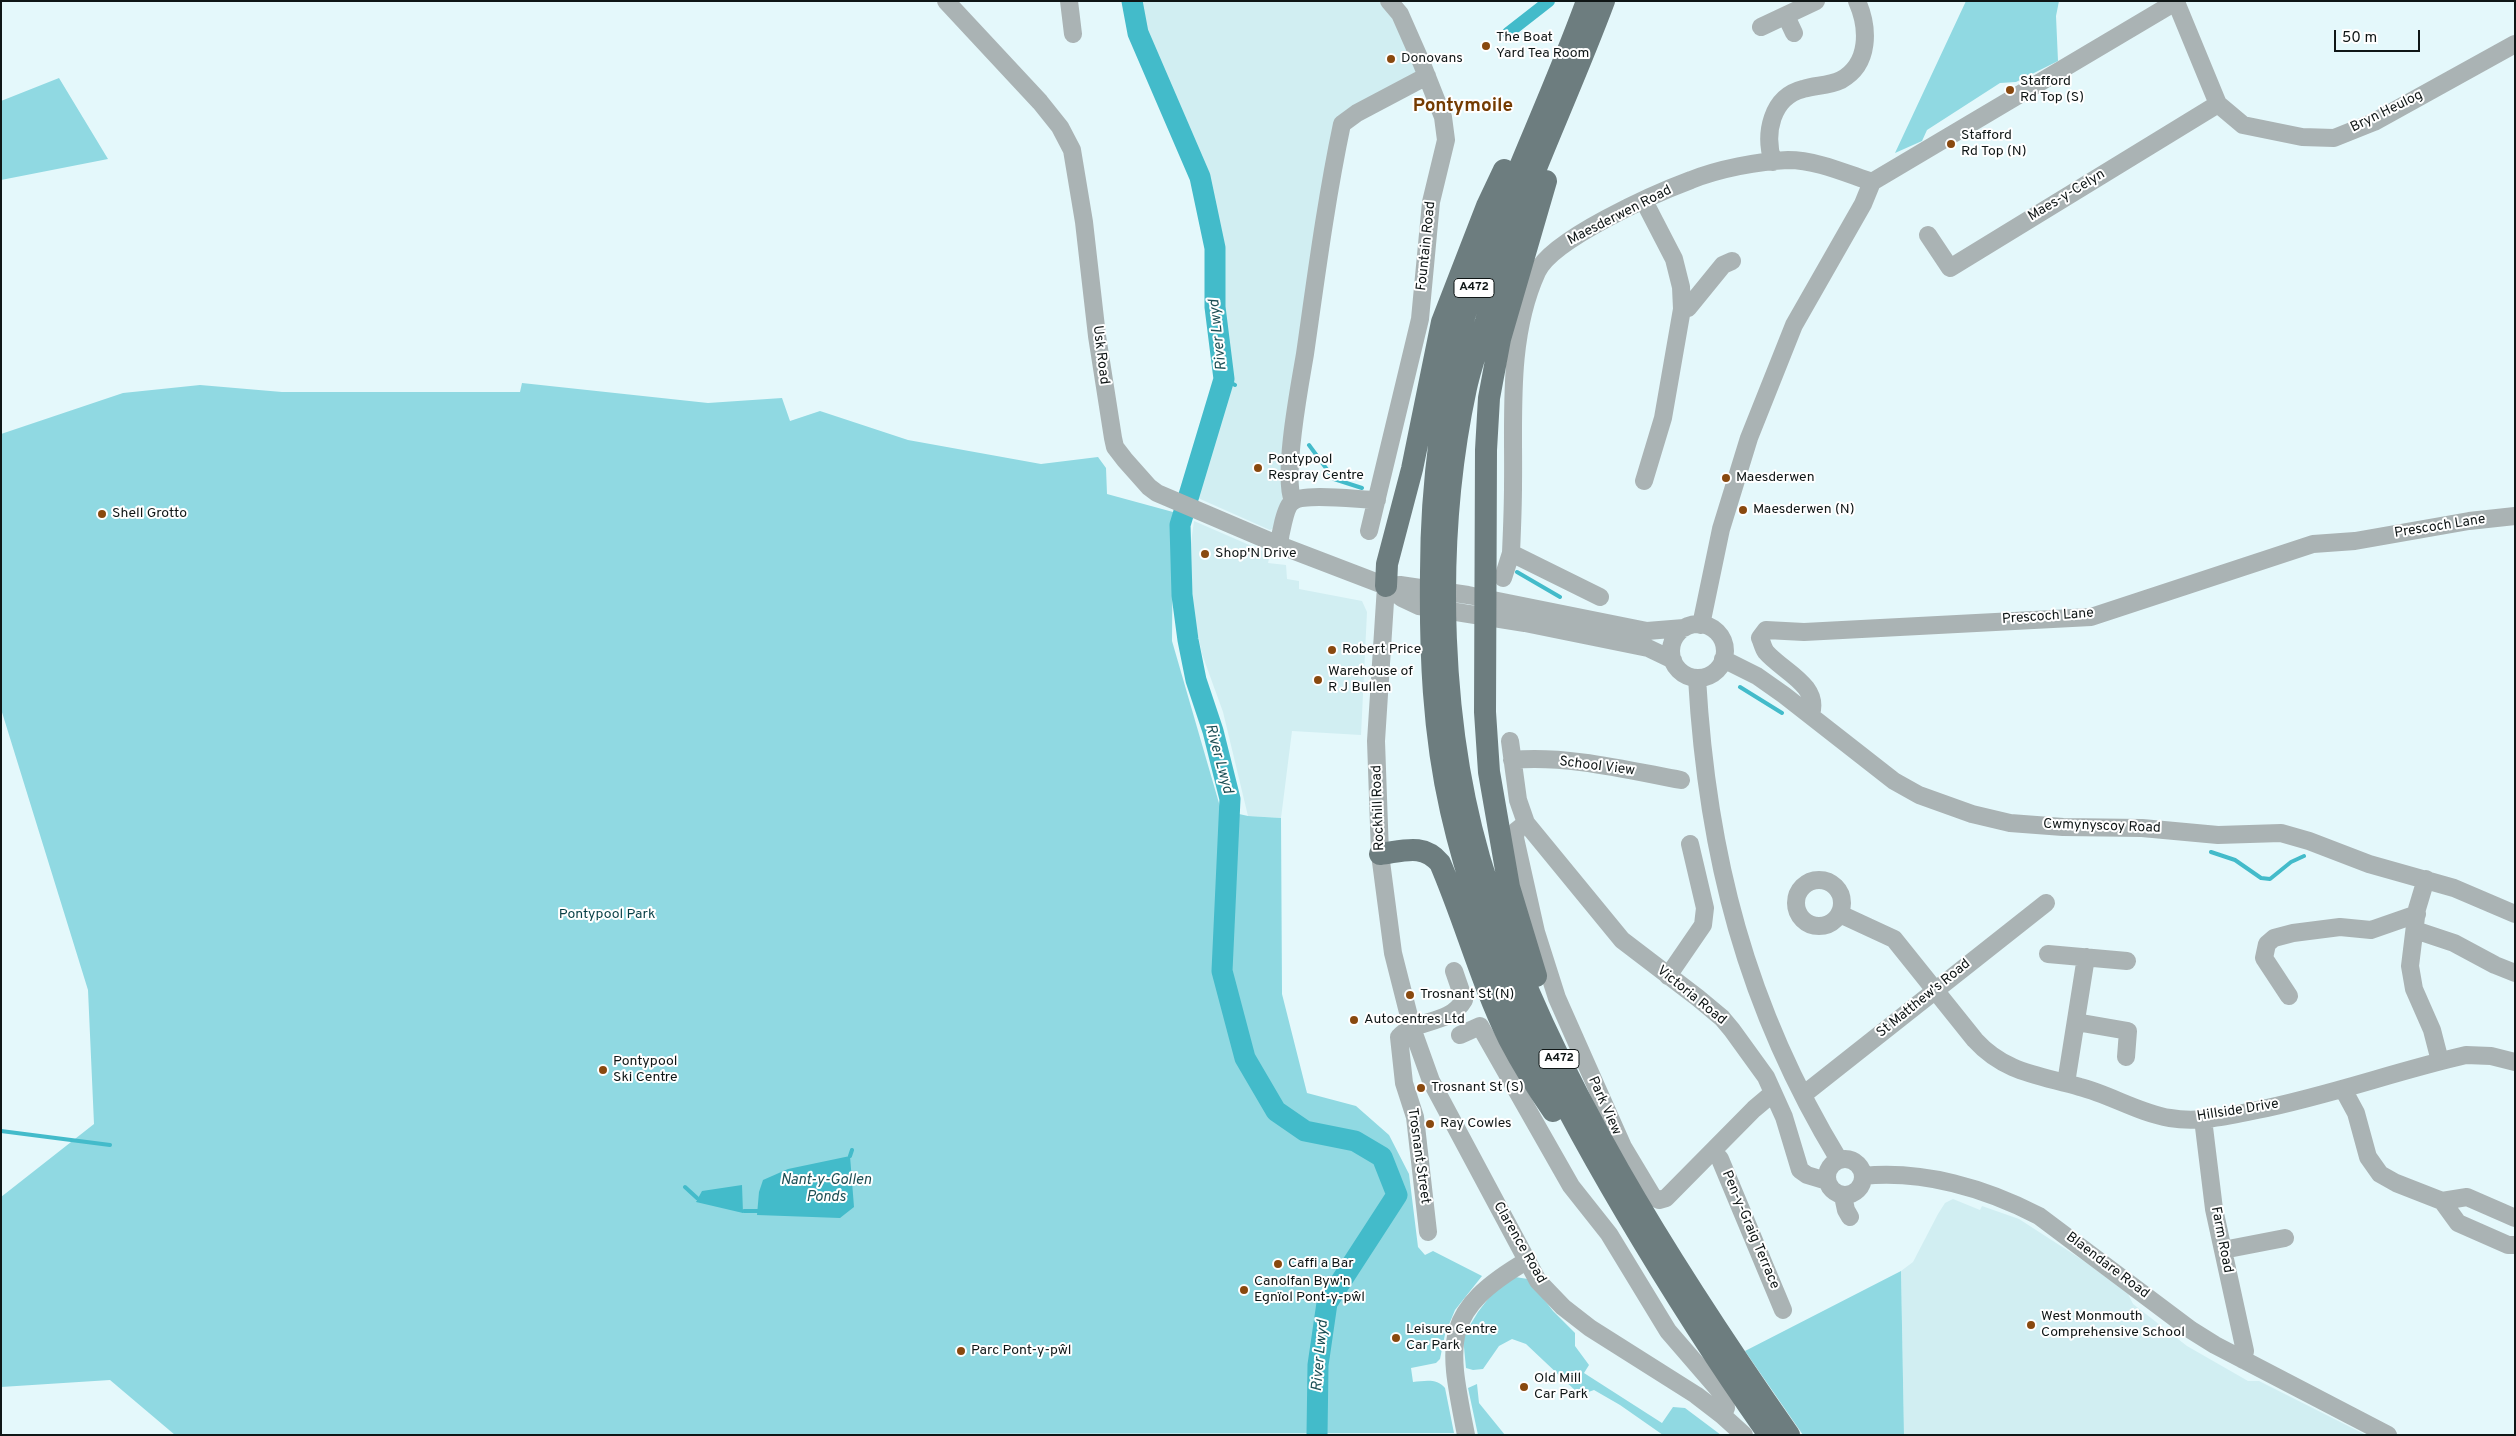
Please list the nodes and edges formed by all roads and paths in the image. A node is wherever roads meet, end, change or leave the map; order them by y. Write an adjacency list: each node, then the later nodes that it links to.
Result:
1 (946, 1): 29 (street, Usk Road)
2 (1069, 1): 11 (street)
3 (1390, 1): 15 (street, Fountain Road)
4 (1586, 1): 13 (main road, A472)
5 (1604, 1): 13 (main road, A472)
6 (1816, 1): 9 (street)
7 (1857, 1): 18 (street)
8 (2176, 2): 17 (street, Bryn Heulog); 19 (street)
9 (1786, 16): 10 (street); 12 (street)
10 (1761, 27)
11 (1073, 34)
12 (1794, 34)
13 (1580, 42): 16 (main road, A472); 30 (main road, A472); 35 (main road)
14 (2515, 44): 17 (street, Bryn Heulog)
15 (1427, 76): 25 (street, Fountain Road); 26 (street)
16 (1549, 96): 30 (main road, A472); 33 (main road)
17 (2218, 104): 21 (street, Maes-y-Celyn)
18 (1773, 162): 19 (street, Maesderwen Road); 20 (street, Maesderwen Road)
19 (1872, 182): 36 (street)
20 (1644, 201): 23 (street); 31 (street, Maesderwen Road)
21 (1928, 235)
22 (1732, 261): 23 (street)
23 (1682, 309): 24 (street)
24 (1644, 481)
25 (1377, 500): 26 (street); 28 (street, Fountain Road)
26 (1293, 501): 29 (street)
27 (2515, 516): 41 (street, Prescoch Lane)
28 (1369, 531)
29 (1279, 545): 33 (street, Usk Road)
30 (1439, 551): 37 (main road, A472)
31 (1511, 553): 32 (street, Maesderwen Road); 34 (street)
32 (1503, 578)
33 (1386, 586): 35 (street, Usk Road); 47 (street, Rockhill Road)
34 (1589, 595)
35 (1486, 608): 36 (street); 39 (street); 67 (main road)
36 (1692, 626): 38 (street); 39 (street)
37 (1439, 638): 67 (main road, A472); 74 (main road, A472)
38 (1723, 659): 40 (street); 41 (street, Cwmynyscoy Road)
39 (1673, 660): 40 (street)
40 (1697, 678): 71 (street)
41 (1810, 714): 48 (street, Cwmynyscoy Road)
42 (1510, 741): 43 (street)
43 (1512, 760): 44 (street, School View); 45 (street)
44 (1681, 780)
45 (1526, 822): 58 (street, Victoria Road); 73 (street, Park View)
46 (1690, 844): 58 (street)
47 (1380, 854): 62 (street, Rockhill Road); 74 (main road)
48 (2426, 879): 51 (street, Cwmynyscoy Road); 52 (street)
49 (2046, 903): 59 (street, St Matthew's Road)
50 (1840, 914): 59 (street, Hillside Drive)
51 (2515, 914)
52 (2416, 922): 57 (street); 60 (street); 65 (street)
53 (2048, 954): 54 (street)
54 (2086, 958): 55 (street); 61 (street)
55 (2127, 961)
56 (1454, 971): 62 (street)
57 (2515, 973)
58 (1668, 976): 70 (street, Victoria Road)
59 (1935, 990): 68 (street, Hillside Drive); 71 (street, St Matthew's Road)
60 (2289, 996)
61 (2076, 1022): 64 (street); 68 (street)
62 (1412, 1028): 82 (street, Trosnant Street); 86 (street, Clarence Road)
63 (1460, 1036): 89 (street)
64 (2126, 1057)
65 (2440, 1061): 66 (street, Hillside Drive); 69 (street, Hillside Drive)
66 (2515, 1062)
67 (1570, 1081): 93 (main road, A472)
68 (2066, 1083): 72 (street, Hillside Drive)
69 (2343, 1089): 72 (street, Hillside Drive); 79 (street)
70 (1773, 1093): 73 (street, Park View); 77 (street, Victoria Road)
71 (1803, 1095): 75 (street)
72 (2203, 1119): 85 (street, Farm Road)
73 (1712, 1151): 87 (street, Pen-y-Graig Terrace)
74 (1590, 1153): 92 (main road, A472)
75 (1839, 1160): 76 (street); 77 (street)
76 (1863, 1176): 78 (street); 88 (street, Blaendare Road)
77 (1827, 1181): 78 (street)
78 (1843, 1196): 80 (street)
79 (2442, 1201): 81 (street); 84 (street)
80 (1850, 1217)
81 (2515, 1218)
82 (1428, 1232)
83 (2285, 1238): 85 (street)
84 (2515, 1245)
85 (2223, 1250): 88 (street, Farm Road)
86 (1528, 1260): 89 (street, Clarence Road); 90 (street)
87 (1783, 1310)
88 (2243, 1360): 94 (street, Blaendare Road)
89 (1722, 1414): 91 (street, Clarence Road)
90 (1466, 1435)
91 (1744, 1435)
92 (1769, 1435)
93 (1789, 1435)
94 (2388, 1435)

